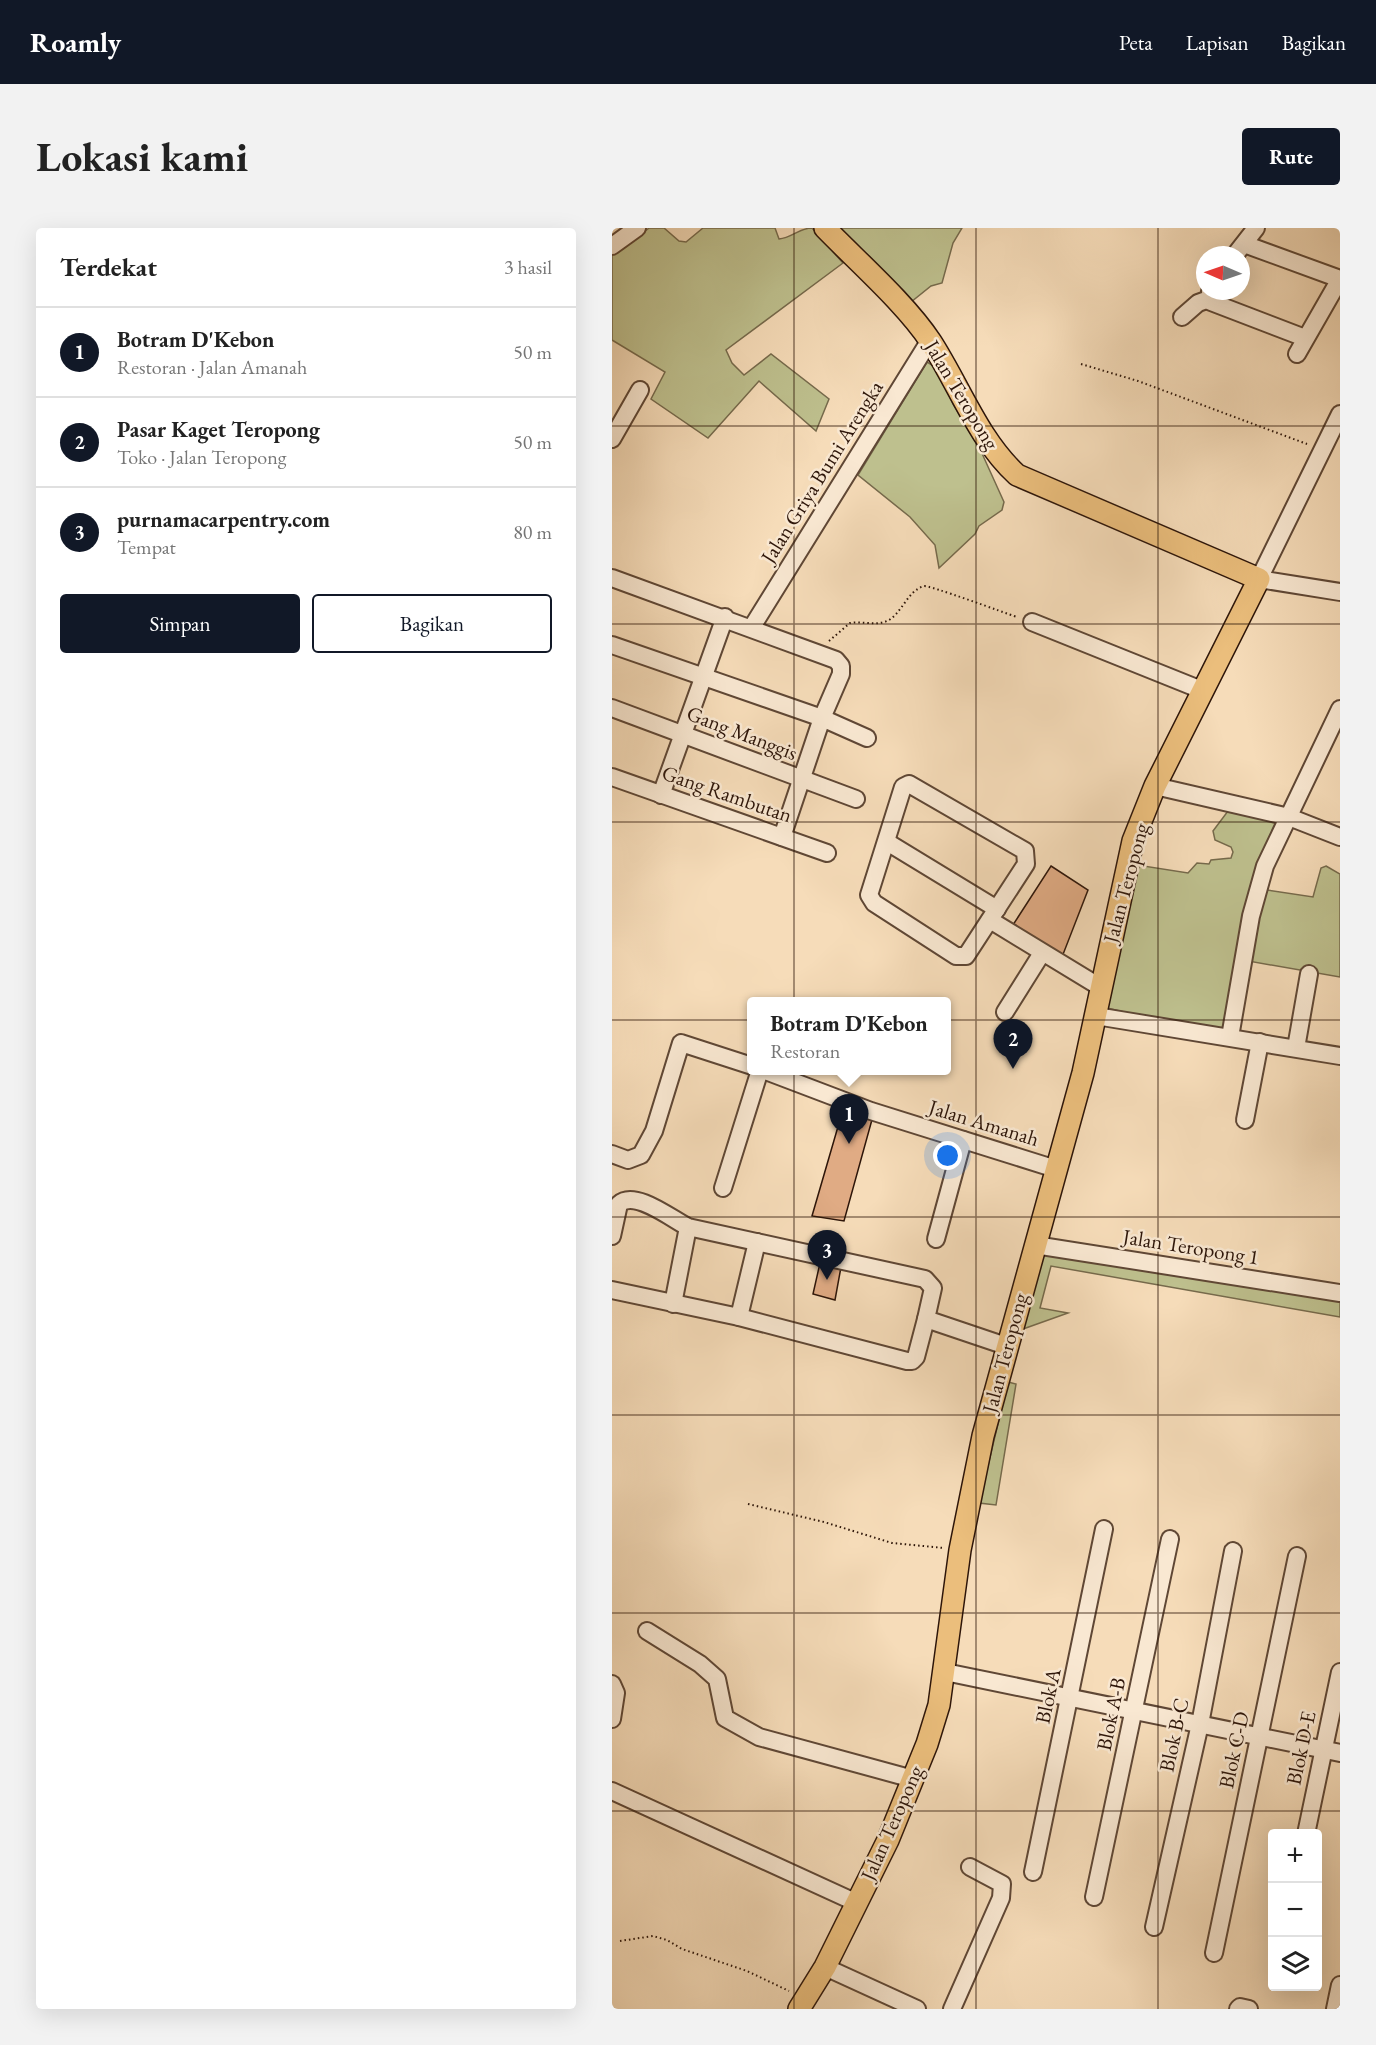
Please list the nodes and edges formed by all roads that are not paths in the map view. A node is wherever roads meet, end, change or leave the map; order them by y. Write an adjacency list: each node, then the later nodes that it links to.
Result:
1 (637, 228): 4 (street)
2 (825, 228): 12 (main road, Jalan Teropong)
3 (1256, 228): 5 (street)
4 (612, 246)
5 (1241, 246)
6 (1250, 252): 7 (street)
7 (1340, 279): 11 (street)
8 (1202, 300): 10 (street)
9 (1210, 300): 11 (street)
10 (1182, 317)
11 (1305, 338): 13 (street)
12 (930, 340): 17 (main road, Jalan Teropong); 22 (street, Jalan Griya Bumi Arengka)
13 (1297, 354)
14 (640, 390): 16 (street)
15 (1340, 414): 17 (street)
16 (612, 439)
17 (1261, 574): 19 (street); 25 (main road, Jalan Teropong)
18 (612, 578): 20 (street)
19 (1340, 592)
20 (725, 617): 22 (street); 24 (street)
21 (1032, 622): 25 (street)
22 (752, 627): 28 (street)
23 (612, 645): 24 (street)
24 (704, 677): 28 (street); 29 (street)
25 (1204, 691): 33 (main road, Jalan Teropong)
26 (612, 708): 29 (street, Gang Manggis)
27 (1340, 709): 36 (street)
28 (822, 718): 30 (street); 32 (street)
29 (683, 734): 32 (street, Gang Manggis); 34 (street)
30 (867, 738)
31 (612, 777): 34 (street, Gang Rambutan)
32 (801, 779): 35 (street, Gang Manggis); 37 (street)
33 (1155, 786): 36 (street); 44 (main road, Jalan Teropong)
34 (661, 795): 37 (street, Gang Rambutan)
35 (856, 799)
36 (1289, 817): 38 (street); 47 (street)
37 (782, 837): 40 (street, Gang Rambutan)
38 (1340, 837)
39 (887, 842): 41 (street); 41 (street); 41 (street)
40 (827, 853)
41 (993, 914): 42 (street)
42 (1042, 953): 44 (street); 45 (street)
43 (1309, 974): 49 (street)
44 (1101, 987): 46 (main road, Jalan Teropong)
45 (1005, 1012)
46 (1096, 1016): 47 (street); 57 (main road, Jalan Teropong)
47 (1230, 1036): 48 (street)
48 (1260, 1042): 49 (street); 54 (street)
49 (1296, 1048): 50 (street)
50 (1340, 1056)
51 (747, 1064): 56 (street)
52 (761, 1075): 58 (street)
53 (773, 1075): 55 (street, Jalan Amanah)
54 (1245, 1120)
55 (963, 1140): 57 (street, Jalan Amanah); 61 (street)
56 (612, 1154)
57 (1056, 1168): 63 (main road, Jalan Teropong)
58 (723, 1188)
59 (688, 1227): 60 (street); 62 (street); 66 (street)
60 (612, 1236)
61 (936, 1239)
62 (756, 1242): 67 (street); 68 (street)
63 (1035, 1245): 65 (street, Jalan Teropong 1); 69 (main road, Jalan Teropong)
64 (612, 1290): 66 (street)
65 (1340, 1293)
66 (673, 1304): 67 (street)
67 (740, 1317): 68 (street)
68 (926, 1319): 69 (street)
69 (1006, 1346): 76 (main road, Jalan Teropong)
70 (1104, 1529): 78 (street, Blok A)
71 (1170, 1539): 79 (street, Blok A-B)
72 (1233, 1551): 81 (street, Blok B-C)
73 (1297, 1556): 82 (street, Blok C-D)
74 (647, 1631): 84 (street)
75 (1340, 1671): 83 (street, Blok D-E)
76 (945, 1672): 78 (street); 84 (main road, Jalan Teropong)
77 (612, 1684): 80 (street)
78 (1071, 1698): 79 (street); 88 (street, Blok A)
79 (1136, 1711): 81 (street); 89 (street, Blok A-B)
80 (612, 1719)
81 (1200, 1724): 82 (street); 91 (street, Blok B-C)
82 (1260, 1737): 83 (street); 92 (street, Blok C-D)
83 (1332, 1751): 86 (street, Blok D-E)
84 (912, 1779): 90 (main road, Jalan Teropong)
85 (612, 1791): 90 (street)
86 (1307, 1829)
87 (970, 1867): 97 (street)
88 (1033, 1872)
89 (1094, 1897)
90 (857, 1903): 93 (main road, Jalan Teropong)
91 (1154, 1927)
92 (1214, 1953)
93 (825, 1967): 95 (main road, Jalan Teropong); 96 (street)
94 (1340, 1984): 100 (street)
95 (802, 2004)
96 (917, 2009)
97 (952, 2009)
98 (1238, 2009): 99 (street)
99 (1248, 2009)
100 (1335, 2009)

